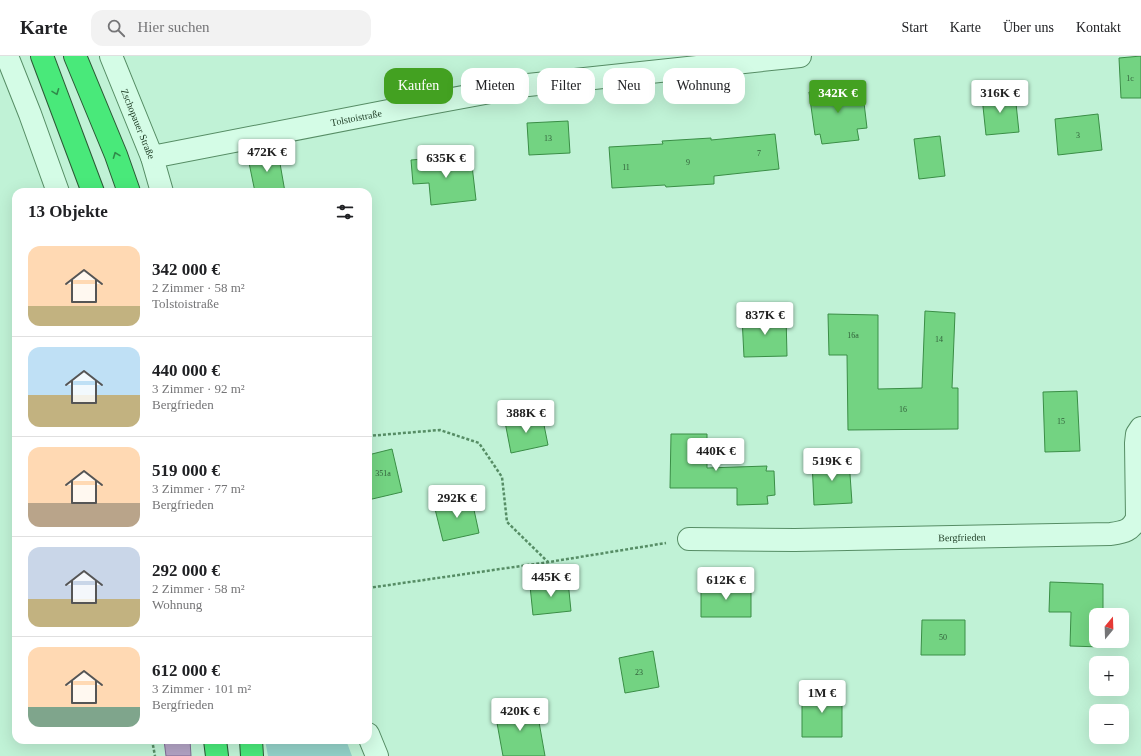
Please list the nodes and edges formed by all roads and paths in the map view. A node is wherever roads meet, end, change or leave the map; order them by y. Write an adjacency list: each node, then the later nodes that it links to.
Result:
1 (7, 56): 7 (street)
2 (42, 56): 8 (highway, one-way to 8)
3 (75, 56): 9 (highway, one-way to 3)
4 (111, 56): 6 (street, Zschopauer Straße)
5 (800, 56): 6 (street, Tolstoistraße)
6 (152, 157): 10 (street, Zschopauer Straße)
7 (57, 188)
8 (92, 188)
9 (128, 188)
10 (161, 188)
11 (1141, 428): 13 (street, Bergfrieden)
12 (372, 436): 14 (path)
13 (689, 539): 14 (path)
14 (548, 562): 15 (path)
15 (372, 587)
16 (372, 743): 23 (street)
17 (153, 744): 20 (path)
18 (216, 744): 21 (highway)
19 (251, 744): 22 (highway)
20 (155, 756)
21 (217, 756)
22 (252, 756)
23 (378, 756)

